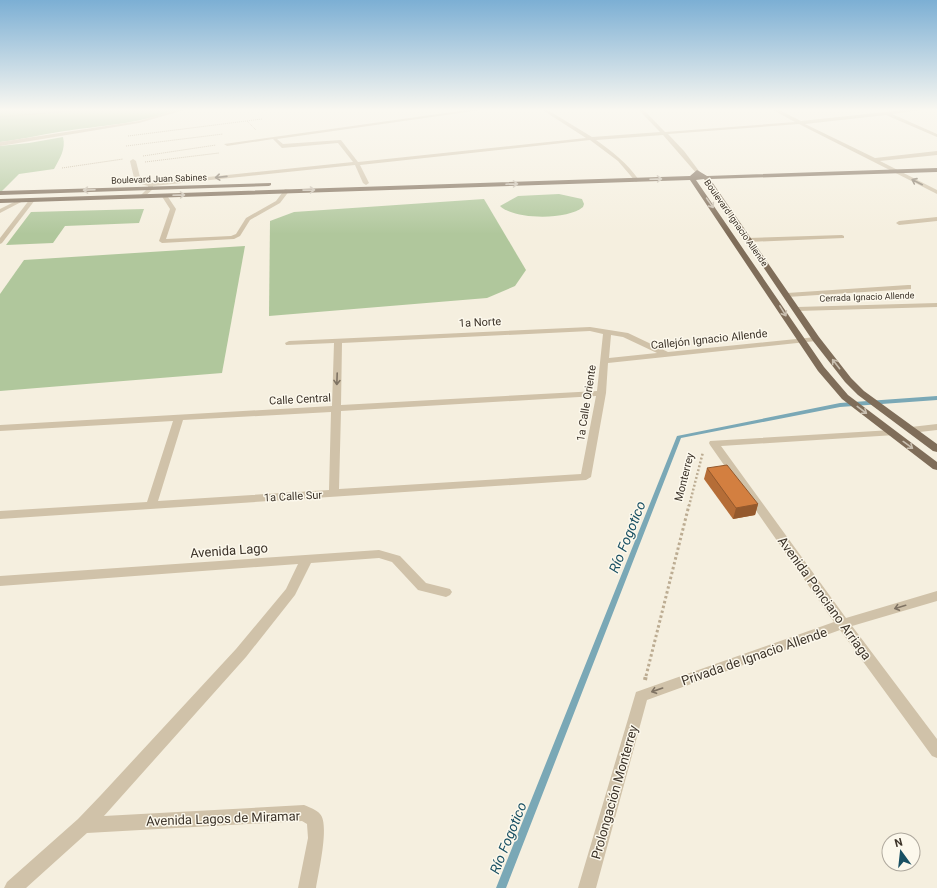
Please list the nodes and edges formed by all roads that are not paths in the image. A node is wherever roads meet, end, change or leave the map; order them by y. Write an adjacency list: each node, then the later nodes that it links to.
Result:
1 (347, 150): 9 (street)
2 (474, 150): 9 (street)
3 (604, 150): 15 (street)
4 (680, 150): 13 (street)
5 (854, 150): 7 (street)
6 (937, 153): 7 (street)
7 (874, 160): 11 (street)
8 (134, 162): 23 (street)
9 (356, 162): 19 (street); 23 (street, one-way to 23)
10 (937, 163): 11 (main road)
11 (885, 165): 13 (main road); 14 (street)
12 (937, 170): 14 (main road, Boulevard Juan Sabines)
13 (697, 172): 15 (main road); 16 (main road, Boulevard Ignacio Allende); 17 (main road, Boulevard Ignacio Allende)
14 (896, 172): 17 (main road, Boulevard Juan Sabines); 25 (street, one-way to 14)
15 (633, 174): 18 (street); 19 (main road)
16 (692, 178): 17 (main road, Boulevard Juan Sabines); 18 (main road, Boulevard Juan Sabines, one-way to 16); 45 (main road, Boulevard Ignacio Allende, one-way to 45)
17 (706, 178): 36 (main road, Boulevard Ignacio Allende)
18 (636, 180): 24 (main road, Boulevard Juan Sabines, one-way to 18)
19 (366, 183): 22 (main road)
20 (275, 184): 23 (main road, Boulevard Juan Sabines)
21 (282, 184): 24 (main road, Boulevard Juan Sabines)
22 (298, 184)
23 (150, 186): 26 (main road, Boulevard Juan Sabines, one-way to 26); 28 (street)
24 (289, 187): 27 (main road, Boulevard Juan Sabines, one-way to 24); 27 (street)
25 (937, 192)
26 (0, 193)
27 (164, 195): 28 (main road, Boulevard Juan Sabines)
28 (143, 196): 30 (main road, Boulevard Juan Sabines)
29 (22, 200): 30 (main road, Boulevard Juan Sabines); 31 (main road, Boulevard Juan Sabines); 32 (street)
30 (32, 200): 37 (street)
31 (0, 201)
32 (0, 211)
33 (937, 218): 34 (street)
34 (899, 223)
35 (842, 237): 36 (street)
36 (748, 240): 39 (main road, Boulevard Ignacio Allende)
37 (0, 242)
38 (908, 287): 39 (street)
39 (787, 295): 41 (main road, Boulevard Ignacio Allende)
40 (937, 305): 41 (street, Cerrada Ignacio Allende)
41 (797, 309): 43 (main road, Boulevard Ignacio Allende)
42 (607, 331): 44 (street, 1a Norte); 47 (street, 1a Norte); 48 (street, 1a Calle Oriente)
43 (816, 339): 45 (street, Callejón Ignacio Allende); 54 (main road, Boulevard Ignacio Allende, one-way to 43)
44 (338, 340): 46 (street, 1a Norte); 50 (street, one-way to 50)
45 (800, 340): 47 (street, Callejón Ignacio Allende); 55 (main road, Boulevard Ignacio Allende, one-way to 55)
46 (289, 343)
47 (668, 355): 48 (street, Callejón Ignacio Allende)
48 (605, 361): 49 (street, 1a Calle Oriente)
49 (601, 393): 50 (street, Calle Central); 58 (street, 1a Calle Oriente)
50 (336, 409): 51 (street, Calle Central); 59 (street)
51 (179, 418): 53 (street, Calle Central); 60 (street)
52 (937, 427): 54 (street)
53 (0, 428)
54 (911, 430): 56 (main road, Boulevard Ignacio Allende)
55 (892, 433): 57 (main road, Boulevard Ignacio Allende, one-way to 57); 66 (street, Avenida Ponciano Arriaga)
56 (937, 449)
57 (937, 467)
58 (586, 477): 59 (street, 1a Calle Sur)
59 (334, 493): 60 (street, 1a Calle Sur)
60 (152, 504): 61 (street, 1a Calle Sur)
61 (0, 514)
62 (307, 558): 63 (street, Avenida Lago); 64 (street, Avenida Lago); 69 (street)
63 (0, 581)
64 (446, 592)
65 (937, 596): 66 (street, Privada de Ignacio Allende, one-way to 66)
66 (843, 624): 67 (street, Privada de Ignacio Allende, one-way to 67); 68 (street, Avenida Ponciano Arriaga)
67 (641, 696): 72 (street, Prolongación Monterrey)
68 (937, 751)
69 (84, 825): 70 (street); 71 (street, Avenida Lagos de Miramar)
70 (13, 888)
71 (307, 888)
72 (587, 888)

